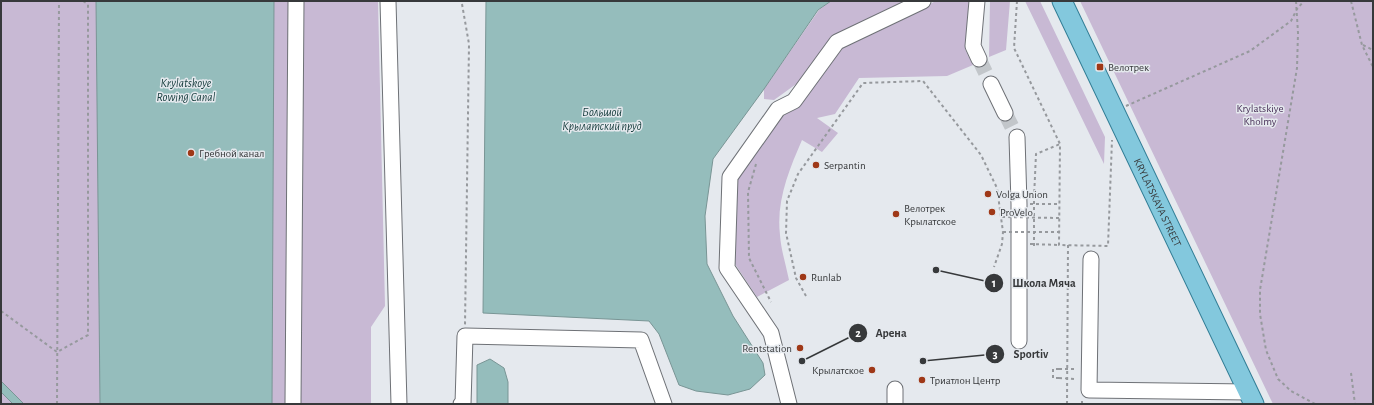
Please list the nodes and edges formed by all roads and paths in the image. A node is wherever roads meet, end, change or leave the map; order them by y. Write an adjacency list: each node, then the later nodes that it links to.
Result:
1 (59, 1): 45 (path)
2 (83, 1): 12 (path)
3 (296, 1): 51 (lane)
4 (388, 1): 52 (lane)
5 (923, 1): 55 (lane)
6 (977, 1): 17 (lane)
7 (1017, 1): 24 (path)
8 (1062, 1): 49 (main road, KRYLATSKAYA STREET)
9 (1296, 1): 14 (path)
10 (1304, 1): 14 (path)
11 (1351, 1): 15 (path)
12 (88, 3): 45 (path)
13 (462, 4): 43 (path)
14 (1297, 9): 20 (path); 57 (path)
15 (1362, 45): 16 (path); 18 (path)
16 (1373, 50)
17 (979, 59)
18 (1373, 67)
19 (991, 84): 21 (lane)
20 (1123, 107)
21 (1005, 112)
22 (1017, 137): 44 (lane)
23 (1112, 137): 36 (path)
24 (1060, 144): 27 (path); 29 (path, bridge)
25 (759, 158): 41 (path)
26 (1040, 204): 27 (path)
27 (1059, 204): 30 (path)
28 (1002, 218): 29 (path, bridge); 31 (path); 40 (path)
29 (1034, 218): 30 (path, bridge); 32 (path, bridge)
30 (1059, 218): 33 (path)
31 (1003, 232): 32 (path, bridge); 39 (path)
32 (1034, 232): 33 (path, bridge); 37 (path, bridge)
33 (1059, 232): 35 (path)
34 (1040, 244): 35 (path)
35 (1059, 245): 36 (path)
36 (1068, 245): 56 (path)
37 (1034, 246)
38 (1091, 260): 49 (lane)
39 (994, 266)
40 (806, 296)
41 (772, 302)
42 (1, 311): 45 (path)
43 (465, 336): 53 (lane); 54 (lane)
44 (1019, 341)
45 (57, 352): 50 (path)
46 (1074, 369): 48 (path, bridge)
47 (1350, 373): 58 (path)
48 (1075, 379)
49 (1251, 398)
50 (56, 404)
51 (293, 404)
52 (399, 404)
53 (461, 404)
54 (664, 404)
55 (789, 404)
56 (1067, 404)
57 (1315, 404)
58 (1355, 404)

